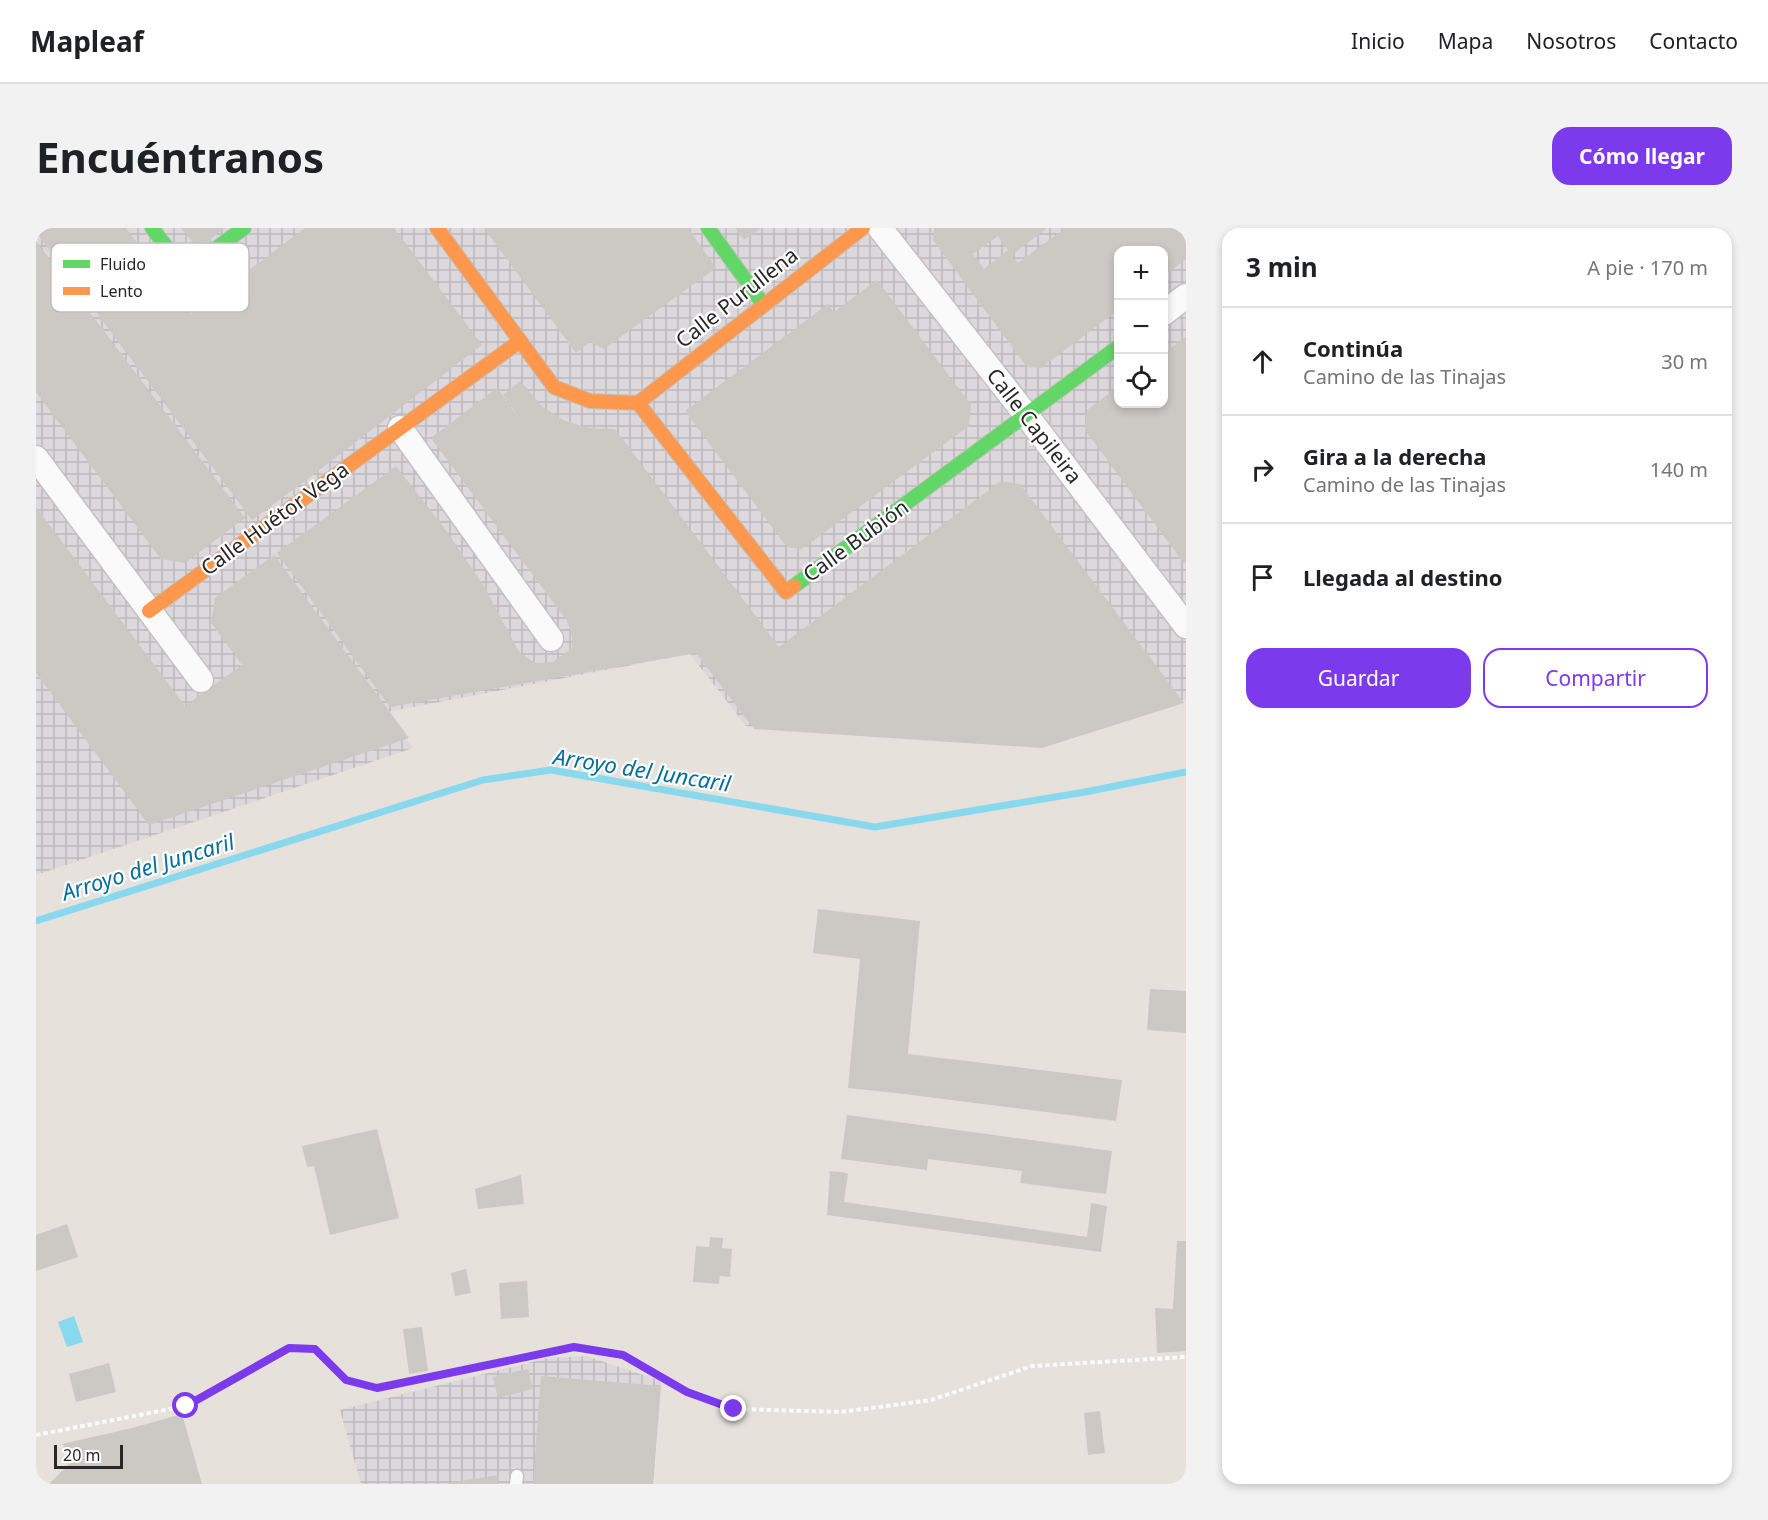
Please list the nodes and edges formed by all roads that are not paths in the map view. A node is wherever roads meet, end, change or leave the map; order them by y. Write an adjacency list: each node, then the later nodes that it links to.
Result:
1 (152, 228): 7 (street)
2 (244, 228): 8 (street)
3 (436, 228): 12 (street)
4 (708, 228): 10 (street)
5 (863, 228): 10 (street, Calle Purullena)
6 (880, 228): 15 (street, Calle Capileira)
7 (164, 243)
8 (223, 243)
9 (1186, 296): 11 (street)
10 (763, 304): 14 (street, Calle Purullena)
11 (1168, 310)
12 (520, 341): 14 (street); 16 (street, Calle Huétor Vega)
13 (1114, 351): 15 (street, Calle Bubión)
14 (638, 403): 15 (street, Calle Bubión)
15 (1027, 416): 19 (street, Calle Capileira)
16 (400, 428): 18 (street, Calle Huétor Vega); 20 (street)
17 (36, 458): 18 (street)
18 (149, 611): 21 (street)
19 (1186, 626)
20 (551, 639)
21 (201, 680)

